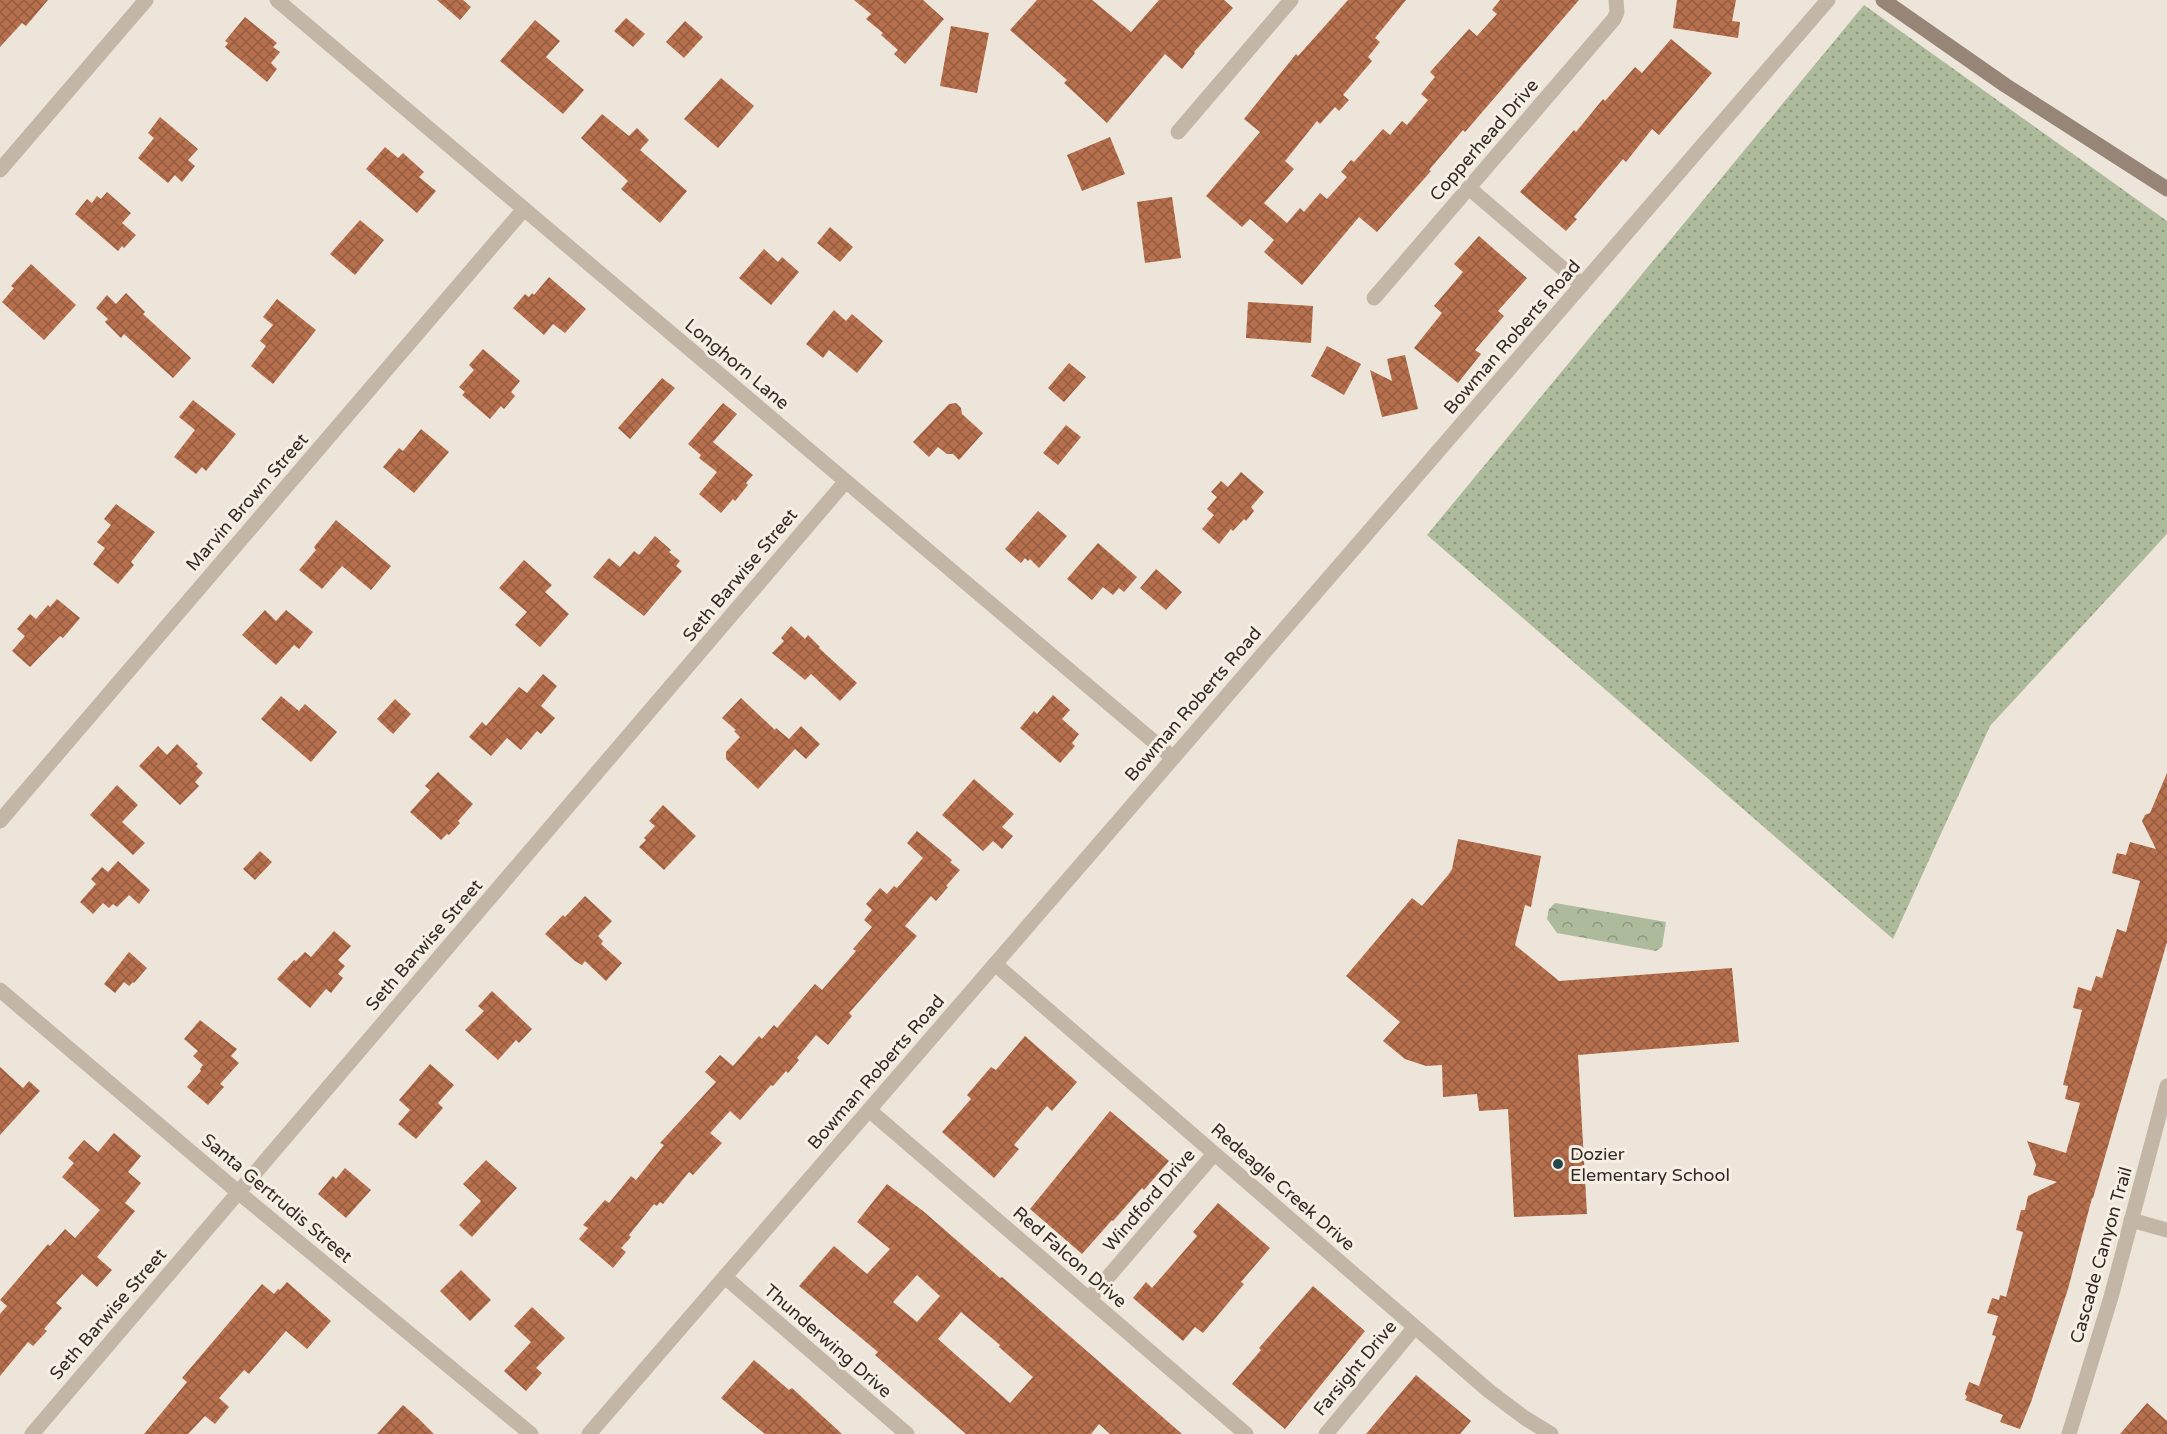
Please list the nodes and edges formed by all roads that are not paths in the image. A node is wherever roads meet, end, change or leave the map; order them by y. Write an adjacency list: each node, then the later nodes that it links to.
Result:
1 (146, 0): 8 (street)
2 (277, 0): 11 (street, Longhorn Lane)
3 (1291, 0): 7 (street)
4 (1828, 0): 12 (street, Bowman Roberts Road)
5 (1883, 0): 10 (main road)
6 (1617, 2): 9 (street, Copperhead Drive)
7 (1178, 132)
8 (0, 170)
9 (1469, 188): 12 (street); 13 (street, Copperhead Drive)
10 (2167, 189)
11 (524, 209): 14 (street, Longhorn Lane); 16 (street, Marvin Brown Street)
12 (1582, 285): 15 (street, Bowman Roberts Road)
13 (1374, 298)
14 (846, 481): 15 (street, Longhorn Lane); 22 (street, Seth Barwise Street)
15 (1172, 757): 17 (street, Bowman Roberts Road)
16 (0, 821)
17 (995, 964): 20 (street, Bowman Roberts Road); 21 (street, Redeagle Creek Drive)
18 (0, 990): 22 (street, Santa Gertrudis Street)
19 (2167, 1086): 23 (street, Cascade Canyon Trail)
20 (869, 1110): 25 (street, Bowman Roberts Road); 26 (street, Red Falcon Drive)
21 (1214, 1154): 26 (street, Windford Drive); 27 (street, Redeagle Creek Drive)
22 (238, 1192): 28 (street, Seth Barwise Street); 29 (street, Santa Gertrudis Street)
23 (2131, 1220): 24 (street); 35 (street, Cascade Canyon Trail)
24 (2167, 1230)
25 (724, 1277): 30 (street, Bowman Roberts Road); 31 (street, Thunderwing Drive)
26 (1089, 1299): 32 (street, Red Falcon Drive)
27 (1414, 1327): 33 (street, Farsight Drive); 34 (street, Redeagle Creek Drive)
28 (32, 1434)
29 (531, 1434)
30 (589, 1434)
31 (907, 1434)
32 (1246, 1434)
33 (1326, 1434)
34 (1551, 1434)
35 (2068, 1434)

